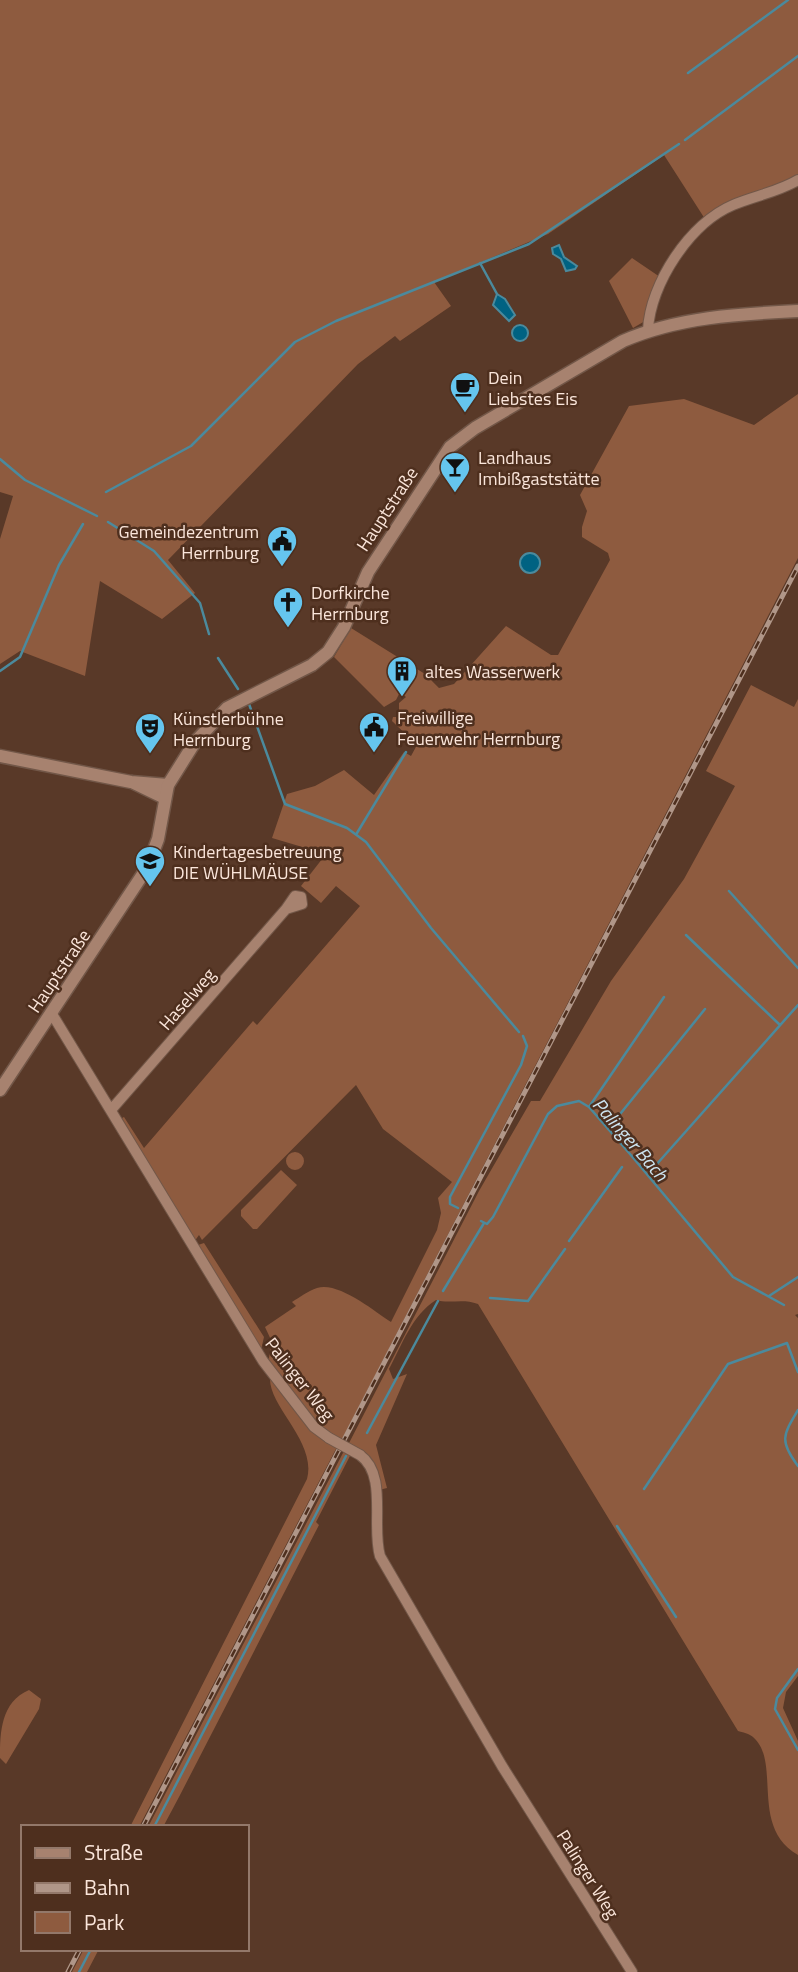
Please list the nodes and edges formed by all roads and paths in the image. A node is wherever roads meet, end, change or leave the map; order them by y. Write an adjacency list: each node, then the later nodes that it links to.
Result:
1 (798, 180): 3 (street)
2 (798, 311): 3 (main road, Hauptstraße)
3 (648, 330): 5 (main road, Hauptstraße)
4 (0, 756): 5 (main road)
5 (166, 791): 7 (main road, Hauptstraße)
6 (286, 909): 9 (street, Haselweg)
7 (52, 1014): 8 (main road, Hauptstraße); 9 (street, Palinger Weg)
8 (0, 1090)
9 (111, 1110): 10 (street, Palinger Weg, bridge)
10 (632, 1972)

